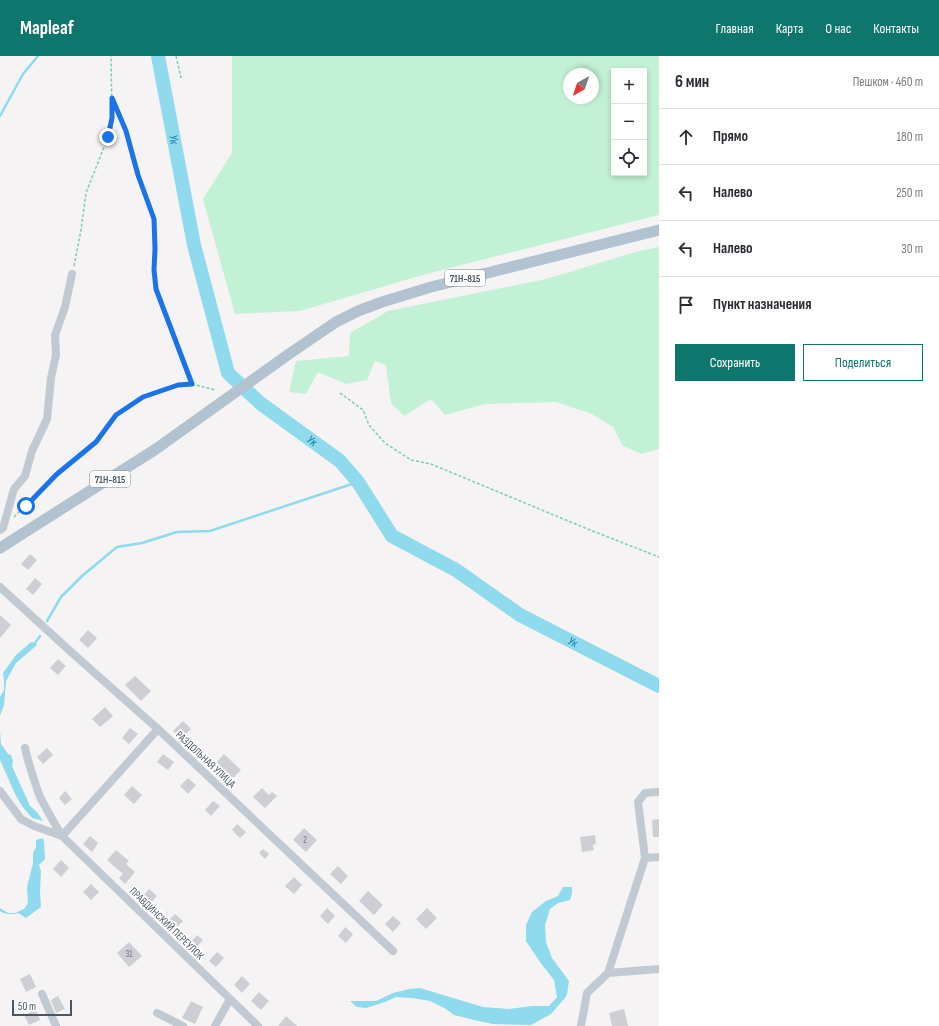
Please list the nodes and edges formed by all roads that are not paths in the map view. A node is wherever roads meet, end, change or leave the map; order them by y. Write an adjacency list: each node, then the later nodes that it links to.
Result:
1 (659, 230): 4 (main road, 71Н-815)
2 (72, 274): 3 (street)
3 (0, 530)
4 (0, 548)
5 (0, 587): 6 (street, РАЗДОЛЬНАЯ УЛИЦА)
6 (158, 729): 10 (street); 13 (street, РАЗДОЛЬНАЯ УЛИЦА)
7 (24, 748): 10 (street)
8 (0, 791): 10 (street, ПРАВДИНСКИЙ ПЕРЕУЛОК)
9 (659, 792): 12 (street)
10 (62, 836): 17 (street, ПРАВДИНСКИЙ ПЕРЕУЛОК)
11 (659, 857): 12 (street)
12 (645, 858): 15 (street)
13 (393, 951)
14 (659, 969): 15 (street)
15 (608, 973): 23 (street)
16 (42, 994): 19 (street)
17 (230, 999): 21 (street); 22 (street, ПРАВДИНСКИЙ ПЕРЕУЛОК)
18 (157, 1013): 20 (street)
19 (56, 1026)
20 (182, 1026)
21 (215, 1026)
22 (258, 1026)
23 (581, 1026)

